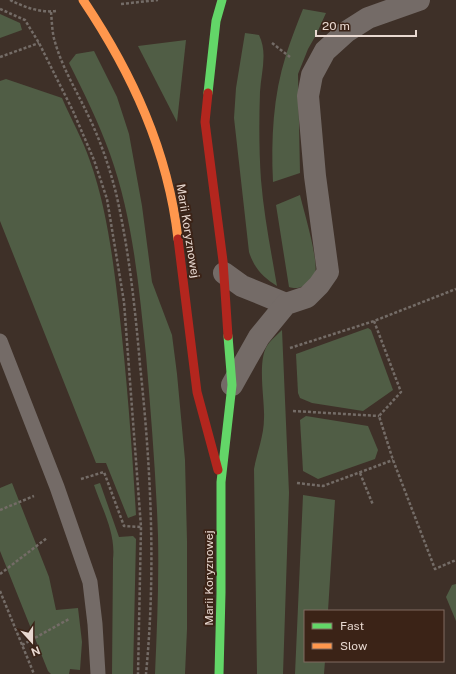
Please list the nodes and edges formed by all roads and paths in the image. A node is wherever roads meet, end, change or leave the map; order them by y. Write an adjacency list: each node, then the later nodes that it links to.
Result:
1 (10, 0): 33 (path)
2 (83, 0): 20 (street, Marii Koryznowej)
3 (222, 0): 8 (street, Marii Koryznowej)
4 (419, 0): 10 (street)
5 (0, 9): 6 (path)
6 (39, 43): 7 (path); 24 (path)
7 (0, 57)
8 (224, 273): 10 (street); 14 (street, Marii Koryznowej)
9 (456, 289): 11 (path)
10 (286, 304): 14 (street)
11 (374, 321): 13 (path); 16 (path)
12 (0, 341): 23 (lane)
13 (290, 348)
14 (232, 385): 20 (street, Marii Koryznowej)
15 (293, 411): 16 (path)
16 (379, 416): 17 (path)
17 (393, 460): 19 (path); 25 (path)
18 (104, 472): 24 (path)
19 (360, 473): 21 (path); 22 (path)
20 (222, 482): 34 (street, Marii Koryznowej)
21 (297, 483)
22 (373, 505)
23 (69, 521): 26 (path); 28 (lane)
24 (141, 527): 32 (path)
25 (456, 560)
26 (0, 574)
27 (0, 591): 29 (path)
28 (93, 605): 29 (path); 31 (lane)
29 (22, 645): 30 (path)
30 (34, 674)
31 (98, 674)
32 (138, 674)
33 (146, 674)
34 (219, 674)

